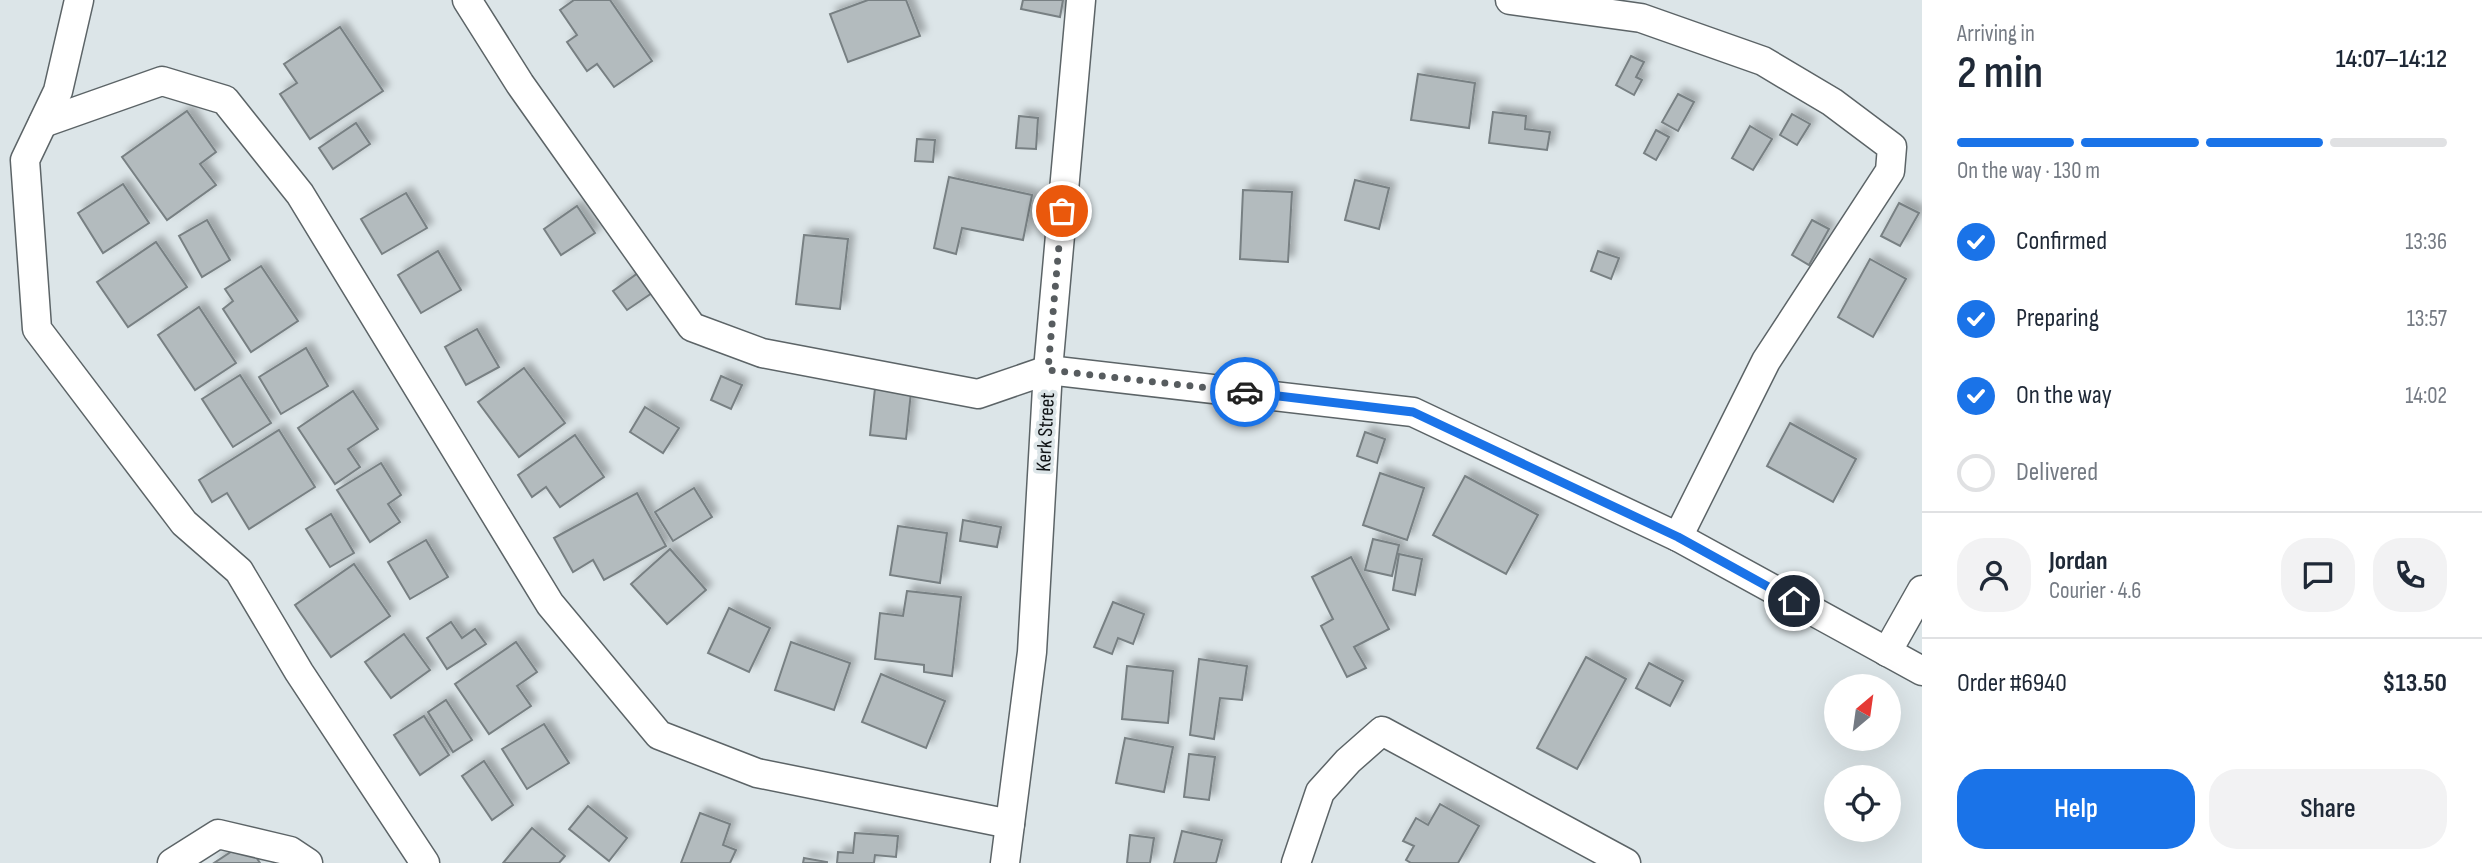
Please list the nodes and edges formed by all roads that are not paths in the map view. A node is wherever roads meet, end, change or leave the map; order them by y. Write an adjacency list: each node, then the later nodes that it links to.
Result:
1 (79, 0): 5 (street)
2 (467, 0): 6 (street)
3 (1081, 0): 6 (street, Kerk Street)
4 (1510, 0): 7 (street)
5 (43, 123): 11 (street); 14 (street)
6 (1048, 370): 7 (street); 11 (street, Kerk Street)
7 (1678, 537): 9 (street)
8 (1922, 590): 9 (street)
9 (1887, 652): 10 (street)
10 (1922, 671)
11 (1010, 824): 15 (street, Kerk Street)
12 (172, 863): 13 (street)
13 (308, 863)
14 (425, 863)
15 (1005, 863)
16 (1296, 863): 17 (street)
17 (1626, 863)

